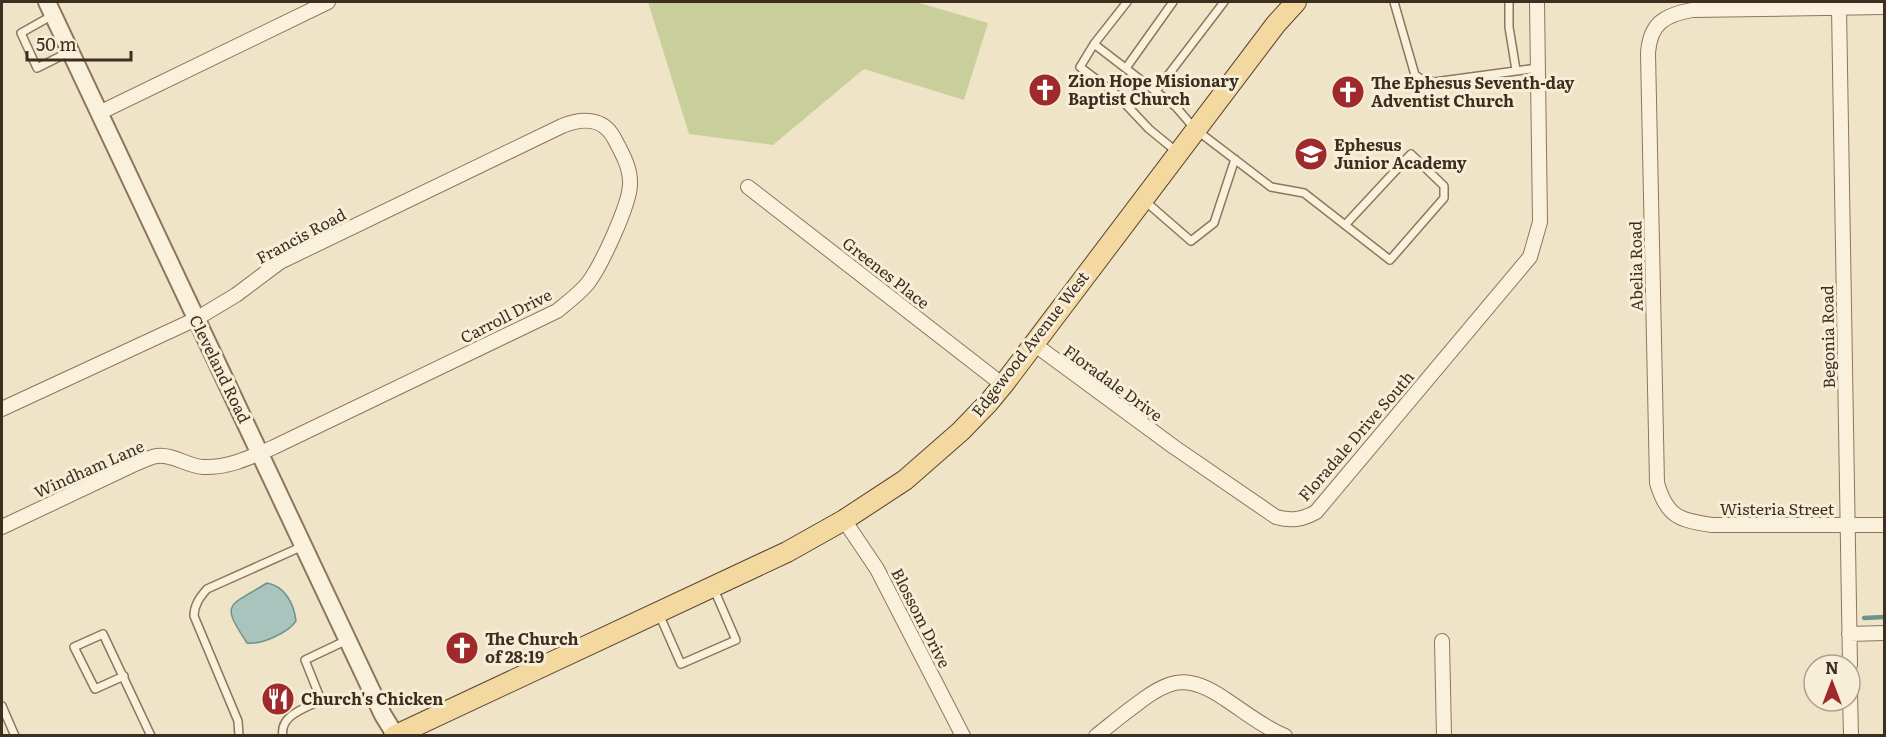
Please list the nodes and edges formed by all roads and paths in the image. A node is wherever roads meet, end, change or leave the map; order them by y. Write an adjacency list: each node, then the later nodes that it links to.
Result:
1 (328, 2): 18 (street)
2 (1127, 2): 12 (lane)
3 (1173, 2): 14 (lane)
4 (1224, 2): 17 (lane)
5 (1296, 2): 20 (main road, Edgewood Avenue West)
6 (1394, 2): 16 (lane)
7 (1509, 2): 16 (lane)
8 (1537, 2): 15 (street)
9 (1884, 7): 11 (street)
10 (50, 8): 13 (street, Cleveland Road); 13 (lane)
11 (1839, 8): 32 (street, Abelia Road); 35 (street, Begonia Road)
12 (1094, 44): 14 (lane); 21 (lane)
13 (71, 52): 18 (street, Cleveland Road)
14 (1126, 68): 17 (lane)
15 (1538, 68): 16 (lane); 30 (street, Floradale Drive South)
16 (1516, 70)
17 (1156, 92): 20 (lane)
18 (99, 113): 26 (street, Cleveland Road)
19 (589, 120): 26 (street, Francis Road); 31 (street, Carroll Drive)
20 (1195, 129): 21 (main road, Edgewood Avenue West); 22 (lane)
21 (1178, 152): 24 (main road, Edgewood Avenue West)
22 (1235, 159): 24 (lane); 25 (lane)
23 (747, 187): 28 (street, Greenes Place)
24 (1143, 199): 27 (main road, Edgewood Avenue West)
25 (1345, 225): 25 (lane)
26 (196, 319): 29 (street, Francis Road); 31 (street, Cleveland Road)
27 (1034, 344): 28 (main road, Edgewood Avenue West); 30 (street, Floradale Drive)
28 (1003, 385): 33 (main road, Edgewood Avenue West)
29 (2, 409)
30 (1174, 447)
31 (261, 453): 36 (street, Windham Lane); 37 (street, Cleveland Road)
32 (1672, 513): 35 (street, Wisteria Street)
33 (844, 520): 38 (main road, Edgewood Avenue West); 53 (street, Blossom Drive)
34 (1884, 525): 35 (street, Wisteria Street)
35 (1848, 526): 41 (street, Begonia Road)
36 (2, 527)
37 (303, 546): 42 (street, Cleveland Road); 50 (lane)
38 (713, 586): 39 (main road, Edgewood Avenue West); 39 (lane)
39 (658, 612): 52 (main road, Edgewood Avenue West)
40 (1884, 633): 41 (street)
41 (1849, 634): 44 (street, Begonia Road)
42 (348, 640): 51 (lane); 52 (street, Cleveland Road)
43 (1442, 641): 56 (street)
44 (1850, 653)
45 (123, 675): 45 (lane); 49 (lane)
46 (2, 706): 48 (lane)
47 (1850, 713): 57 (street)
48 (15, 735)
49 (151, 735)
50 (239, 735)
51 (283, 735)
52 (395, 735)
53 (963, 735)
54 (1096, 735): 55 (street)
55 (1285, 735)
56 (1444, 735)
57 (1851, 735)

